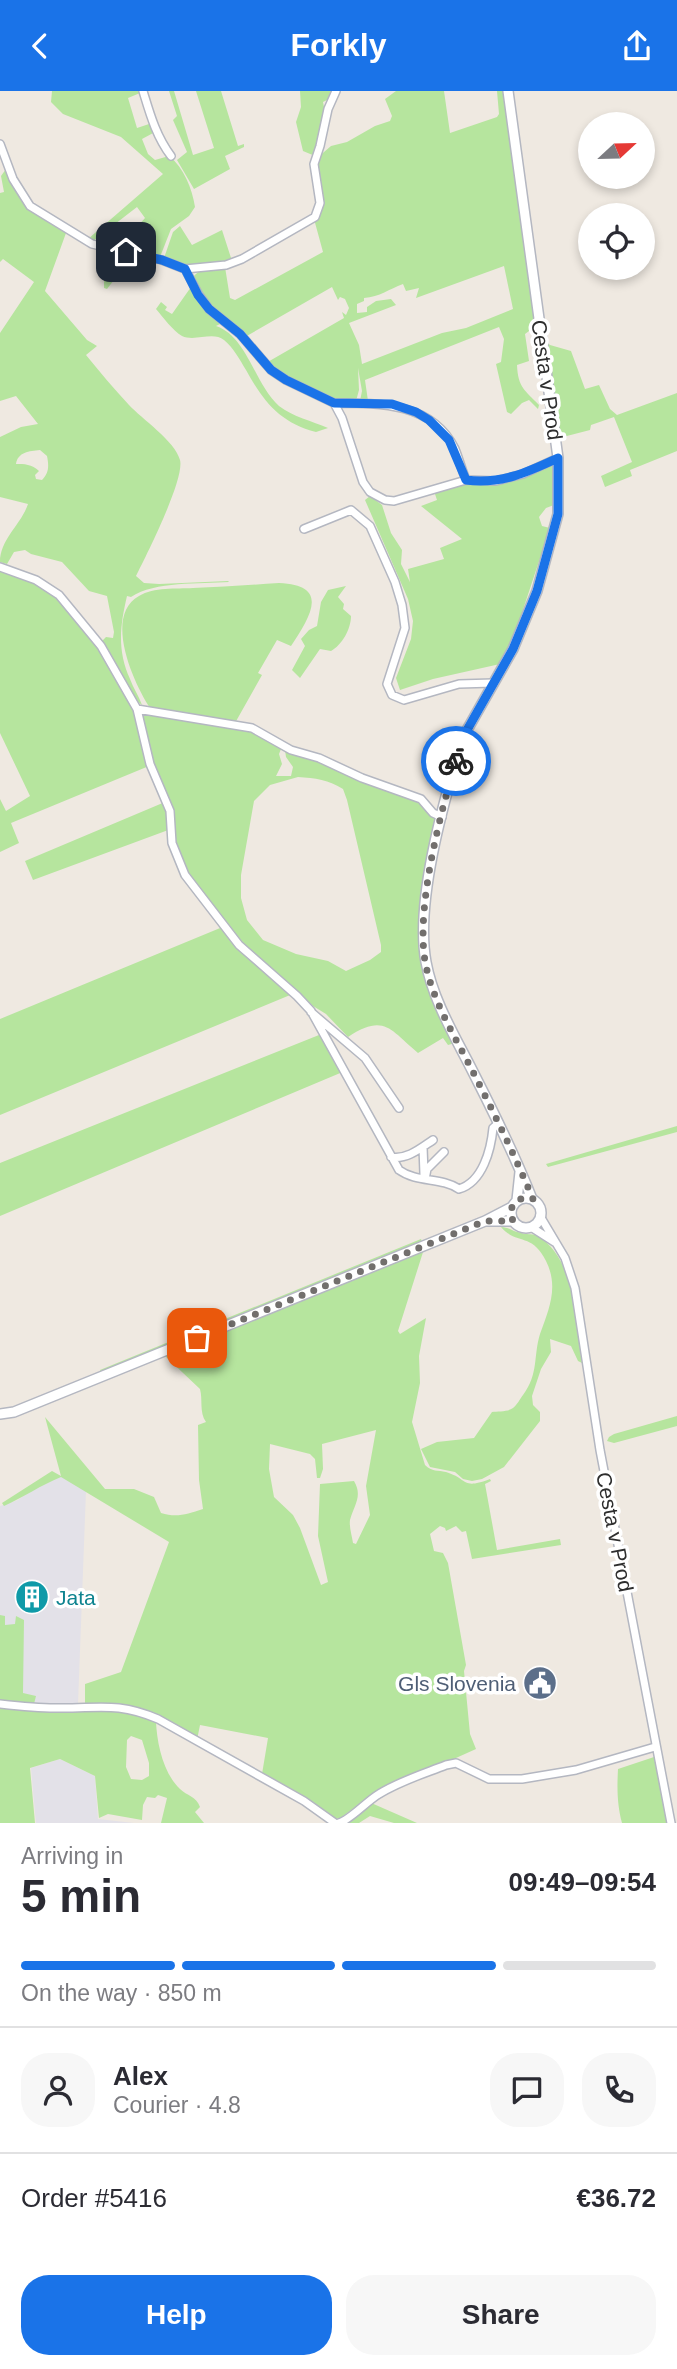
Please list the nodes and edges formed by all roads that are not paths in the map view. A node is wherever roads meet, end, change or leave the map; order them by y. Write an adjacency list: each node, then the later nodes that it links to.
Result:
1 (143, 91): 5 (street)
2 (335, 91): 6 (street)
3 (508, 91): 8 (street, Cesta v Prod)
4 (0, 144): 6 (street)
5 (171, 156)
6 (185, 269): 7 (street)
7 (334, 403): 9 (street); 9 (street)
8 (558, 458): 9 (street); 12 (street, Cesta v Prod)
9 (466, 480)
10 (304, 529): 12 (street)
11 (0, 567): 13 (street)
12 (493, 683): 14 (street, Cesta v Prod)
13 (137, 709): 14 (street); 15 (street)
14 (442, 817): 17 (street, Cesta v Prod)
15 (311, 1011): 16 (street); 21 (street)
16 (399, 1108)
17 (499, 1123): 22 (street, Cesta v Prod); 23 (street)
18 (433, 1140): 19 (street)
19 (423, 1147): 21 (street); 23 (street)
20 (444, 1152): 23 (street)
21 (391, 1157): 23 (street)
22 (520, 1170): 24 (street, Cesta v Prod); 25 (street, Cesta v Prod)
23 (425, 1179)
24 (533, 1199): 25 (street); 26 (street)
25 (515, 1203): 27 (street); 28 (street)
26 (540, 1216): 29 (street); 30 (street, Cesta v Prod)
27 (485, 1221): 28 (street); 31 (street)
28 (513, 1221): 29 (street)
29 (531, 1227): 30 (street)
30 (556, 1243): 35 (street, Cesta v Prod)
31 (14, 1412): 32 (street); 33 (street)
32 (0, 1414)
33 (0, 1422)
34 (0, 1704): 36 (street)
35 (655, 1747): 36 (street); 37 (street, Cesta v Prod)
36 (337, 1823)
37 (671, 1823)

